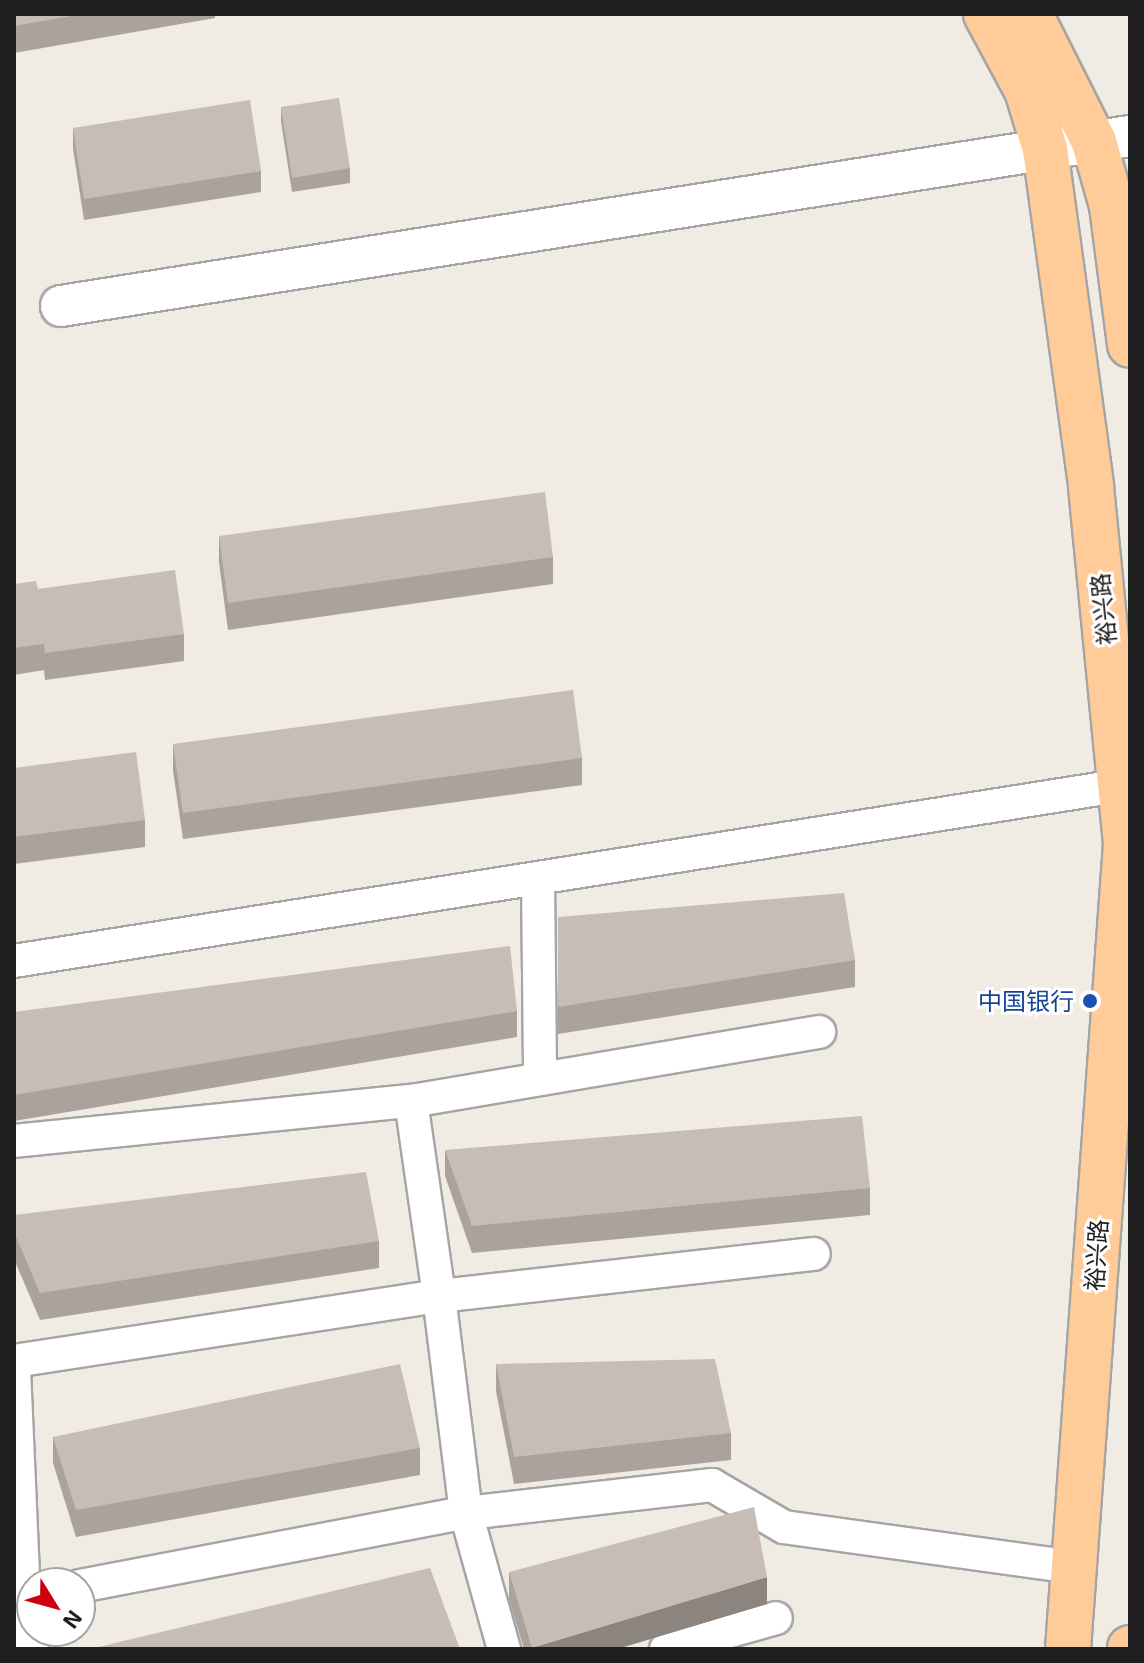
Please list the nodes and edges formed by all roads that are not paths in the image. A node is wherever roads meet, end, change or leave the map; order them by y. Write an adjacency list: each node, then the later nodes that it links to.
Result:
1 (986, 14): 4 (main road, 裕兴路)
2 (1030, 14): 3 (main road)
3 (1112, 139): 4 (street); 6 (main road)
4 (1045, 149): 5 (street); 7 (main road, 裕兴路)
5 (61, 306)
6 (1130, 345)
7 (1125, 785): 8 (street); 20 (main road, 裕兴路)
8 (538, 878): 9 (street); 11 (street)
9 (14, 961)
10 (819, 1032): 11 (street)
11 (540, 1079): 12 (street)
12 (411, 1101): 13 (street); 15 (street)
13 (14, 1141)
14 (814, 1254): 15 (street)
15 (439, 1296): 16 (street); 18 (street)
16 (14, 1361)
17 (14, 1369): 19 (street)
18 (466, 1513): 20 (street); 21 (street); 23 (street)
19 (26, 1567)
20 (1074, 1567): 25 (main road, 裕兴路)
21 (96, 1583)
22 (776, 1618): 24 (street)
23 (504, 1649)
24 (666, 1649)
25 (1068, 1649)

